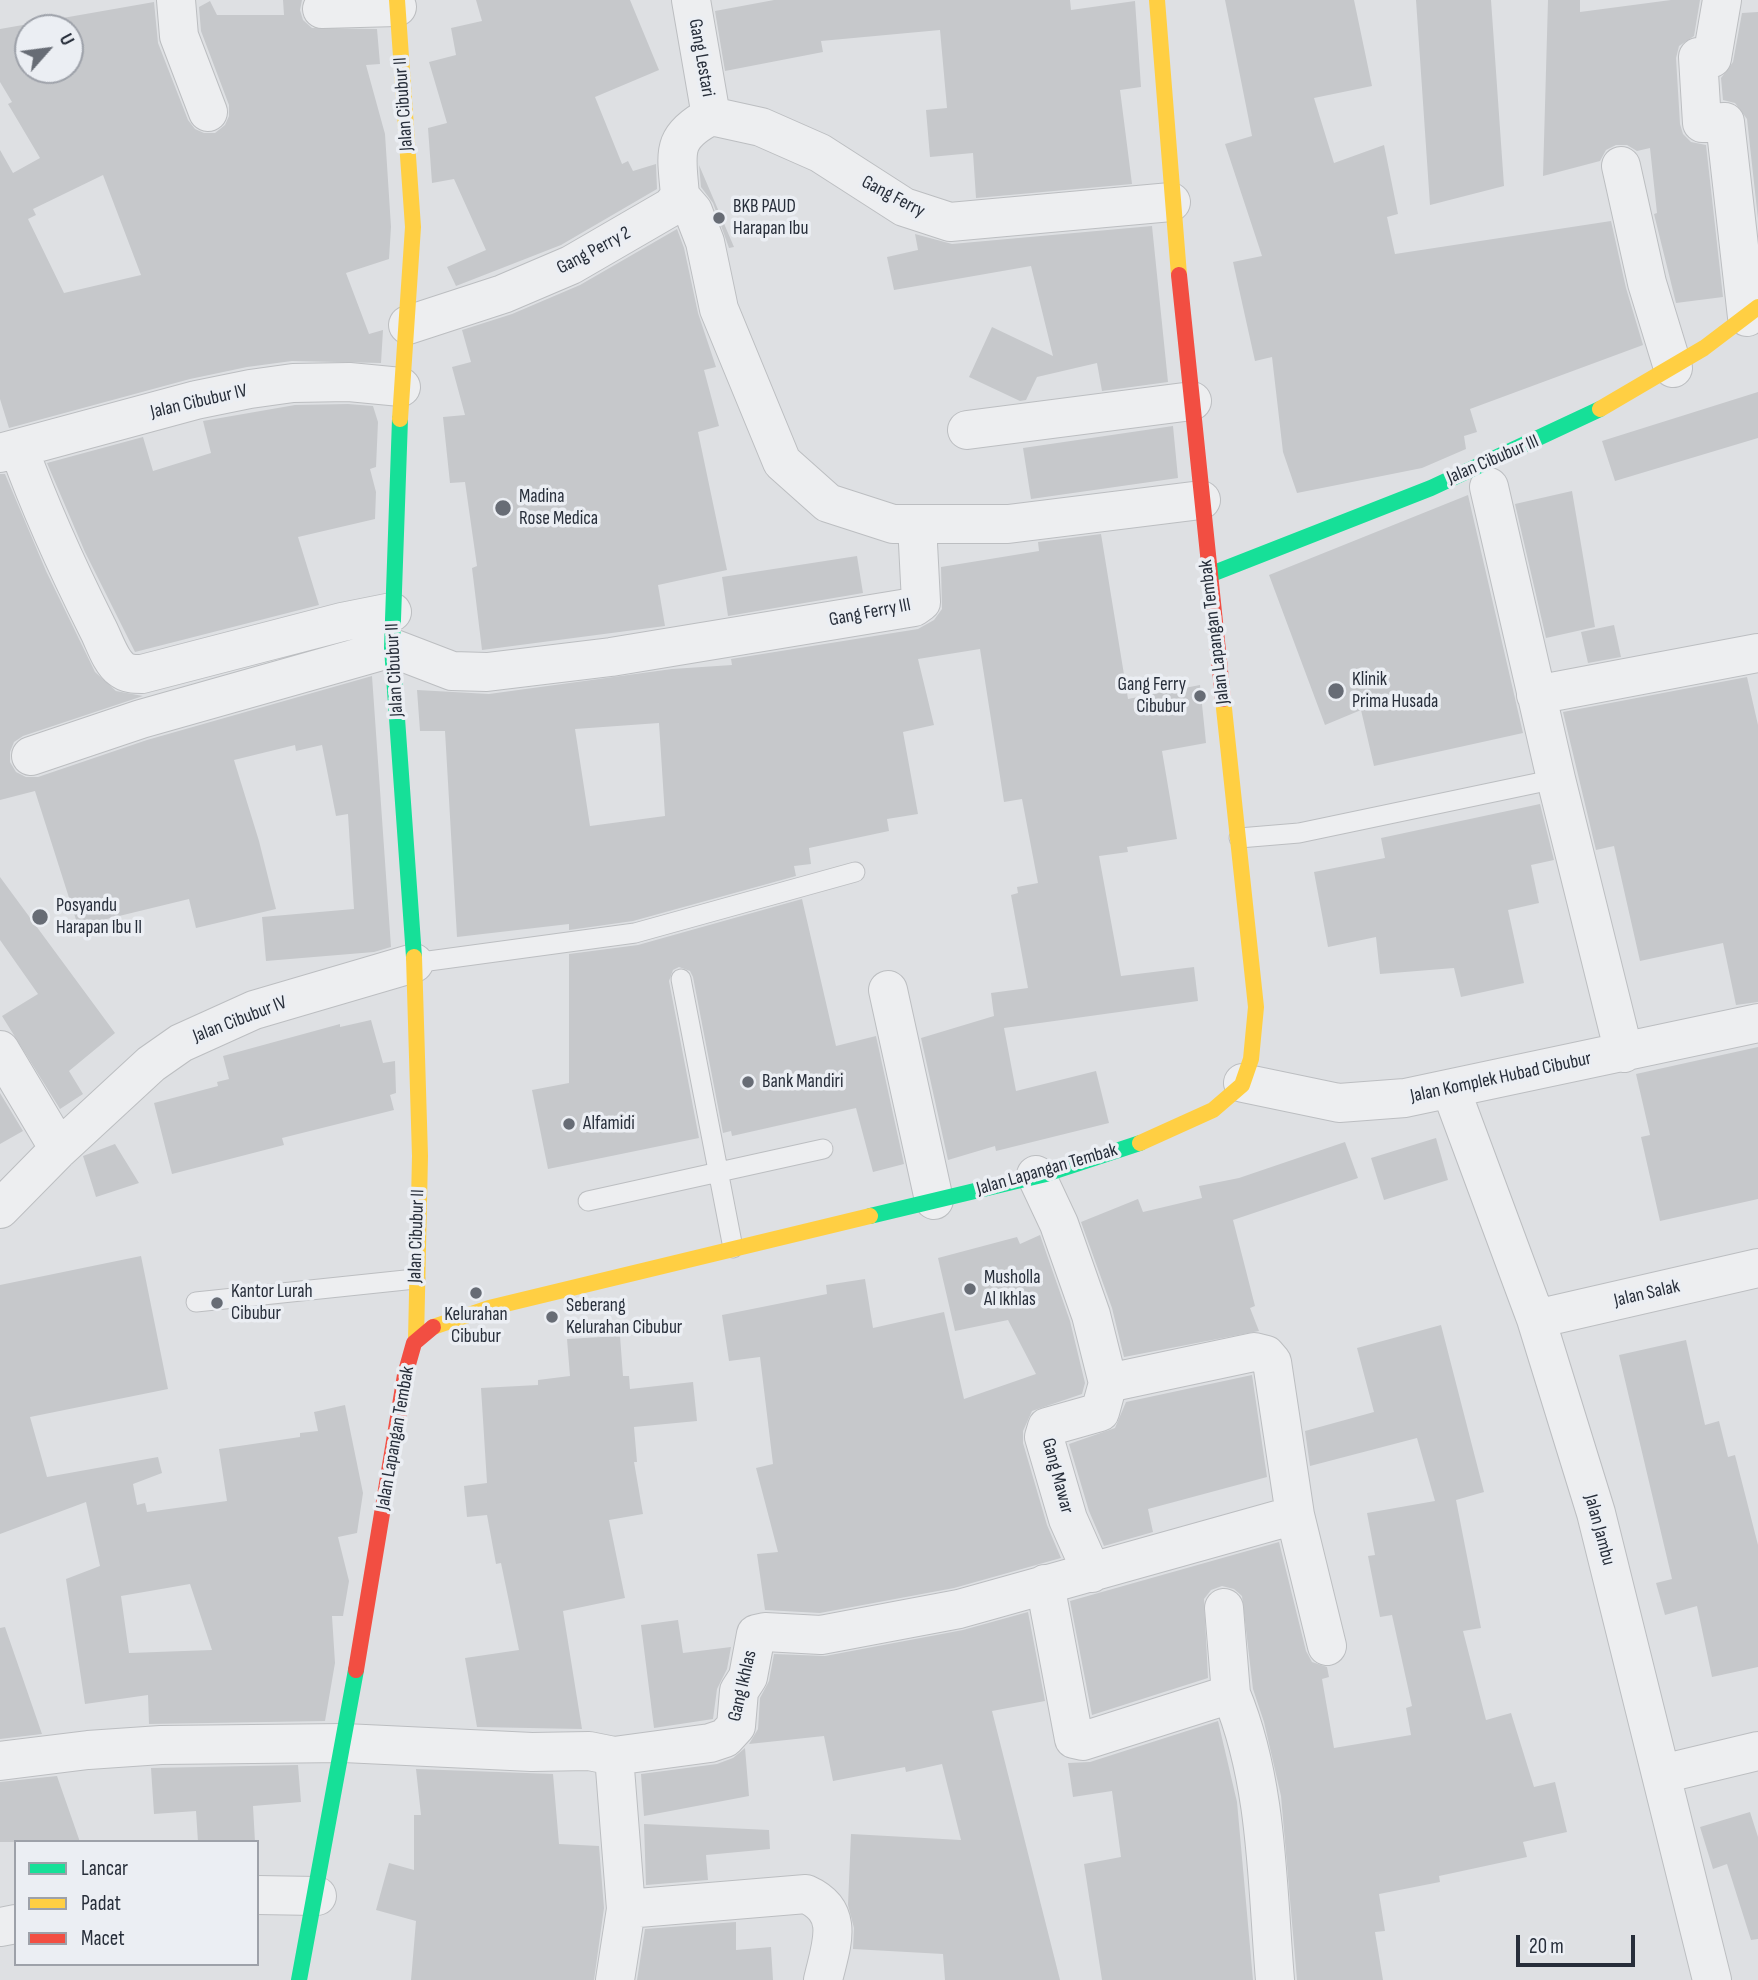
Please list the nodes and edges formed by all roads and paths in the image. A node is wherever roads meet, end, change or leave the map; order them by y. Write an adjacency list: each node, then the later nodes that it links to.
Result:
1 (176, 0): 7 (street)
2 (691, 0): 8 (street, Gang Lestari)
3 (1157, 0): 11 (street, Jalan Lapangan Tembak)
4 (1722, 0): 12 (street)
5 (397, 4): 6 (street); 13 (street, Jalan Cibubur II)
6 (322, 9)
7 (208, 112)
8 (711, 116): 10 (street); 11 (street, Gang Ferry)
9 (1621, 166): 14 (street)
10 (680, 196): 13 (street, Gang Perry 2); 21 (street)
11 (1171, 202): 16 (street, Jalan Lapangan Tembak)
12 (1752, 312): 14 (street, Jalan Cibubur III)
13 (408, 325): 15 (street, Jalan Cibubur II)
14 (1673, 368): 22 (street, Jalan Cibubur III)
15 (401, 387): 18 (street, Jalan Cibubur IV); 23 (street, Jalan Cibubur II)
16 (1192, 401): 17 (street); 20 (street, Jalan Lapangan Tembak)
17 (967, 430)
18 (6, 448): 23 (street)
19 (1489, 487): 25 (street)
20 (1201, 500): 21 (street); 22 (street, Jalan Lapangan Tembak)
21 (917, 524): 23 (street, Gang Ferry III)
22 (1209, 575): 28 (street, Jalan Lapangan Tembak)
23 (392, 630): 26 (street); 30 (street, Jalan Cibubur II)
24 (1758, 653): 25 (street)
25 (1536, 695): 27 (street)
26 (31, 756)
27 (1556, 779): 28 (lane); 35 (street)
28 (1239, 838): 36 (street, Jalan Lapangan Tembak)
29 (855, 872): 30 (lane)
30 (414, 963): 38 (street, Jalan Cibubur IV); 47 (street, Jalan Cibubur II)
31 (681, 979): 40 (lane)
32 (888, 990): 42 (street)
33 (1758, 1023): 35 (street, Jalan Komplek Hubad Cibubur)
34 (0, 1050): 38 (street)
35 (1624, 1053): 37 (street, Jalan Komplek Hubad Cibubur)
36 (1243, 1083): 37 (street, Jalan Komplek Hubad Cibubur); 41 (street, Jalan Lapangan Tembak)
37 (1451, 1090): 49 (street, Jalan Jambu)
38 (59, 1149): 44 (street, Jalan Cibubur IV)
39 (823, 1149): 40 (lane)
40 (719, 1171): 43 (lane); 45 (lane)
41 (1036, 1175): 42 (street, Jalan Lapangan Tembak); 51 (street)
42 (934, 1200): 45 (street, Jalan Lapangan Tembak)
43 (588, 1201)
44 (0, 1209)
45 (733, 1248): 50 (street, Jalan Lapangan Tembak)
46 (1758, 1268): 49 (street, Jalan Salak)
47 (415, 1279): 48 (lane); 50 (street, Jalan Cibubur II)
48 (196, 1303)
49 (1536, 1319): 62 (street, Jalan Jambu)
50 (416, 1340): 58 (street, Jalan Lapangan Tembak)
51 (1108, 1383): 52 (street); 53 (street, Gang Mawar)
52 (1295, 1515): 53 (street); 56 (street)
53 (1092, 1573): 54 (street, Gang Ikhlas)
54 (1045, 1584): 57 (street); 60 (street, Gang Ikhlas)
55 (1224, 1608): 57 (street)
56 (1327, 1646)
57 (1231, 1694): 69 (street)
58 (344, 1743): 60 (street, Gang Ikhlas); 61 (street, Gang Ikhlas); 64 (street, Jalan Lapangan Tembak)
59 (1758, 1751): 62 (street)
60 (614, 1756): 65 (street)
61 (0, 1761)
62 (1662, 1774): 70 (street, Jalan Jambu)
63 (259, 1895): 64 (street)
64 (317, 1896): 66 (street, Jalan Lapangan Tembak)
65 (626, 1909): 67 (street); 68 (street)
66 (299, 1980)
67 (615, 1980)
68 (822, 1980)
69 (1275, 1980)
70 (1712, 1980)

